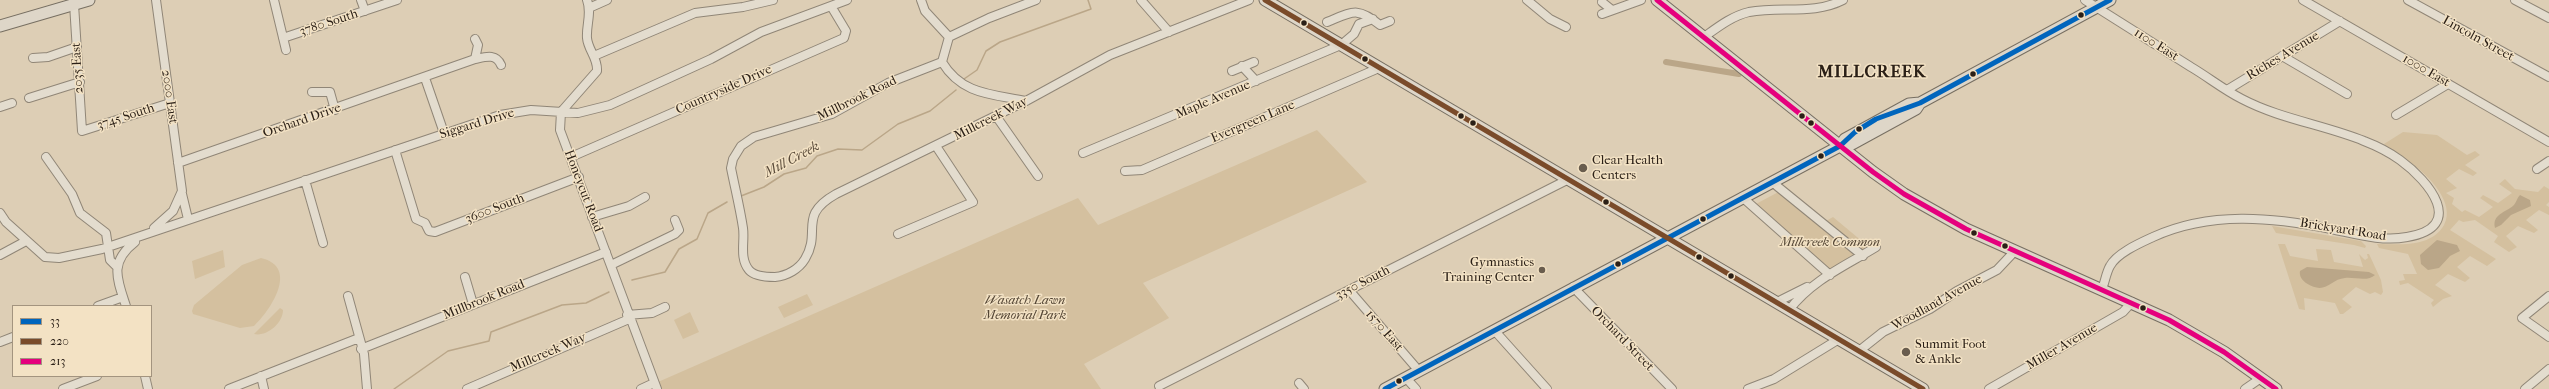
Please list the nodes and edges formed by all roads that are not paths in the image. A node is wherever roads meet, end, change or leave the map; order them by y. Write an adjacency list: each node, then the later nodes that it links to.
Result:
1 (89, 0): 25 (main road)
2 (156, 0): 68 (street, 2000 East)
3 (274, 0): 42 (street)
4 (361, 0): 30 (street)
5 (397, 0): 30 (street, 3780 South)
6 (587, 0): 28 (street)
7 (607, 0): 28 (street)
8 (772, 0): 47 (street)
9 (847, 0): 26 (street, Siggard Drive)
10 (921, 0): 40 (street)
11 (1036, 0): 40 (street)
12 (1141, 0): 39 (street)
13 (1249, 0): 39 (street, Millcreek Way)
14 (1265, 0): 44 (main road)
15 (1527, 0): 38 (street)
16 (1641, 0): 29 (street)
17 (1657, 0): 41 (main road)
18 (1844, 0): 41 (street)
19 (2085, 0): 27 (street, 1100 East)
20 (2110, 0): 27 (main road)
21 (2302, 0): 35 (street, 1000 East)
22 (2408, 0): 57 (street, Lincoln Street)
23 (2515, 0): 32 (street)
24 (1602, 2): 29 (street)
25 (74, 4): 37 (main road); 45 (street, 2035 East)
26 (831, 4): 71 (street, Siggard Drive); 82 (street, Countryside Drive)
27 (2097, 7): 62 (street, 1100 East); 78 (main road)
28 (589, 8): 47 (street)
29 (1612, 10): 31 (street)
30 (365, 11): 42 (street, 3780 South)
31 (1602, 14)
32 (2549, 18)
33 (1373, 19): 34 (street); 36 (street); 44 (street, Maple Avenue)
34 (1390, 21)
35 (2340, 21): 48 (street, Riches Avenue); 61 (street, 1000 East)
36 (1327, 22)
37 (0, 26)
38 (1566, 27)
39 (1169, 32): 66 (street, Millcreek Way)
40 (949, 37): 51 (street)
41 (1704, 37): 78 (main road)
42 (283, 38): 46 (street)
43 (475, 39): 50 (street)
44 (1341, 45): 55 (main road); 59 (street, Maple Avenue)
45 (78, 48): 49 (street); 60 (street, 2035 East)
46 (286, 50)
47 (594, 56): 71 (street)
48 (2282, 56): 62 (street, Riches Avenue); 64 (street)
49 (33, 58)
50 (475, 59): 53 (street, Orchard Drive); 58 (street, Orchard Drive)
51 (942, 62): 66 (street); 114 (street, Millbrook Road)
52 (1254, 62): 54 (street)
53 (501, 65)
54 (1242, 66): 56 (street); 59 (street)
55 (1379, 68): 86 (street, Evergreen Lane); 90 (main road)
56 (1232, 71)
57 (2549, 77)
58 (425, 78): 70 (street, Orchard Drive); 75 (street)
59 (1256, 81): 80 (street, Maple Avenue)
60 (80, 82): 65 (street); 74 (street, 2035 East)
61 (2448, 84): 72 (street); 76 (street, 1000 East)
62 (2226, 90): 117 (street, Brickyard Road)
63 (312, 92): 70 (street)
64 (2347, 94)
65 (29, 98)
66 (1026, 101): 73 (street, Millcreek Way)
67 (12, 103): 69 (street)
68 (170, 103): 74 (street, 3745 South); 84 (street, 2000 East)
69 (0, 107)
70 (335, 110): 84 (street, Orchard Drive)
71 (560, 112): 75 (street, Siggard Drive); 82 (street, Honeycut Road)
72 (2396, 114)
73 (996, 116): 77 (street, Millcreek Way); 87 (street)
74 (82, 131)
75 (444, 133): 79 (street, Siggard Drive)
76 (2549, 142)
77 (936, 146): 100 (street); 114 (street, Millcreek Way)
78 (1840, 146): 91 (main road); 107 (main road)
79 (395, 150): 88 (street, 3600 South); 89 (street, Siggard Drive)
80 (1083, 153)
81 (46, 157): 105 (street)
82 (571, 157): 88 (street, Honeycut Road)
83 (2549, 161): 85 (street)
84 (178, 163): 92 (street, 2000 East)
85 (2537, 169)
86 (1125, 171)
87 (1038, 176)
88 (579, 177): 96 (street, Honeycut Road)
89 (305, 180): 97 (street, Siggard Drive); 103 (street)
90 (1567, 180): 101 (main road); 118 (street, 3350 South)
91 (1776, 185): 94 (main road); 109 (street)
92 (182, 194): 97 (street, 2000 East); 99 (street)
93 (645, 197): 96 (street)
94 (1742, 197): 101 (main road); 112 (street)
95 (0, 213): 102 (street)
96 (592, 217): 106 (street, Honeycut Road)
97 (188, 219): 99 (street, Siggard Drive)
98 (675, 220): 110 (street)
99 (147, 234): 105 (street); 111 (street)
100 (898, 234)
101 (1664, 238): 116 (main road); 122 (main road)
102 (26, 241): 105 (street); 108 (street)
103 (323, 243)
104 (1876, 247): 109 (street)
105 (107, 248): 111 (street)
106 (606, 252): 110 (street, Honeycut Road); 124 (street, Millbrook Road)
107 (2013, 253): 117 (main road); 137 (street, Woodland Avenue)
108 (0, 256)
109 (1863, 256): 112 (street)
110 (611, 265): 129 (street, Honeycut Road)
111 (116, 266): 121 (street)
112 (1830, 274): 115 (street)
113 (465, 277): 124 (street)
114 (776, 277)
115 (1814, 284): 122 (street); 128 (street)
116 (1573, 288): 130 (main road); 157 (street, Orchard Street)
117 (2102, 289): 123 (main road)
118 (1349, 290): 139 (street, 1570 East); 146 (street, 3350 South)
119 (348, 296): 132 (street)
120 (2549, 296): 133 (street)
121 (123, 297): 125 (street); 126 (street)
122 (1777, 302): 128 (main road)
123 (2132, 302): 144 (main road); 160 (street, Miller Avenue)
124 (473, 304): 136 (street, Millbrook Road)
125 (101, 305)
126 (126, 305)
127 (665, 307): 129 (street, Millcreek Way)
128 (1789, 310): 134 (main road)
129 (628, 317): 145 (street, Honeycut Road); 152 (street, Millcreek Way)
130 (1494, 330): 139 (main road); 156 (street)
131 (12, 337): 135 (street)
132 (359, 338): 136 (street); 140 (street)
133 (2549, 338)
134 (1839, 339): 137 (main road); 158 (street)
135 (0, 342)
136 (362, 348): 151 (street)
137 (1859, 351): 159 (main road)
138 (2549, 369): 163 (street)
139 (1419, 371): 143 (main road)
140 (261, 376): 149 (street); 150 (street)
141 (94, 377): 147 (street)
142 (145, 377): 148 (street)
143 (1406, 378): 154 (main road); 155 (street)
144 (2261, 378): 161 (street); 162 (main road)
145 (656, 386): 153 (street)
146 (1159, 386)
147 (63, 389)
148 (148, 389)
149 (229, 389)
150 (264, 389)
151 (367, 389)
152 (467, 389)
153 (641, 389)
154 (1385, 389)
155 (1416, 389)
156 (1547, 389)
157 (1672, 389)
158 (1748, 389)
159 (1923, 389)
160 (1988, 389)
161 (2245, 389)
162 (2276, 389)
163 (2525, 389)

